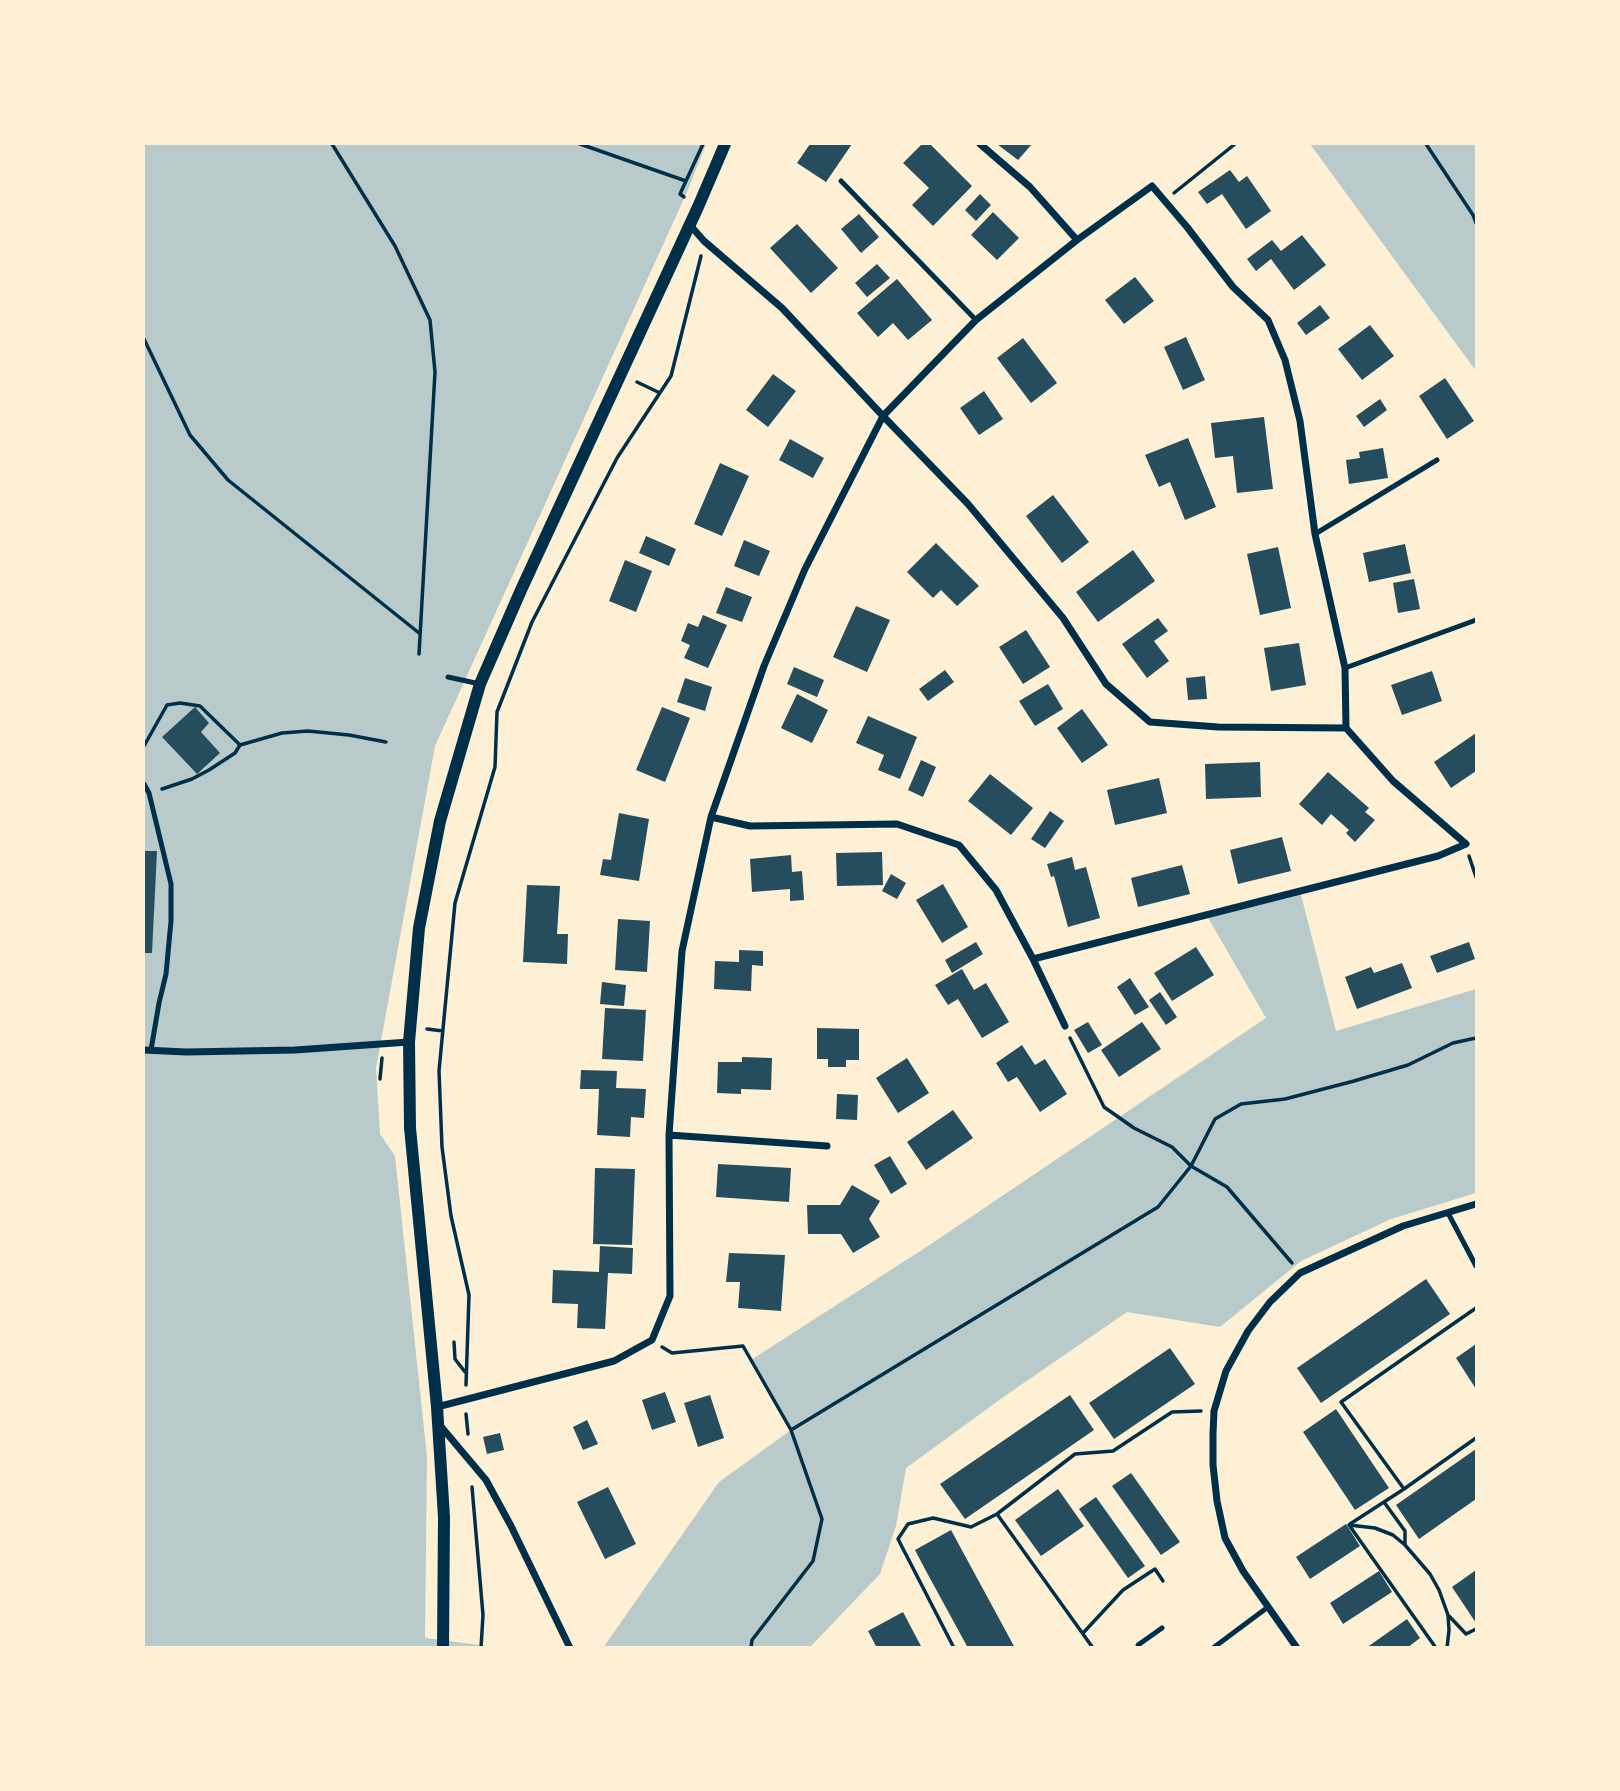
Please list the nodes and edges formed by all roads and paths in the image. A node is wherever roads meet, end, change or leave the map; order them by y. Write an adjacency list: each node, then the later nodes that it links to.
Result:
1 (332, 144): 22 (path)
2 (579, 144): 7 (path)
3 (725, 144): 11 (street)
4 (980, 144): 12 (street)
5 (1235, 144): 9 (path)
6 (1426, 144): 10 (path)
7 (686, 181)
8 (841, 181): 14 (lane)
9 (1164, 200): 12 (street); 20 (street)
10 (1476, 223)
11 (689, 224): 13 (street); 26 (street)
12 (1077, 240): 14 (street)
13 (704, 241): 17 (path); 18 (street)
14 (976, 320): 18 (street)
15 (144, 338): 22 (path)
16 (636, 381): 17 (path)
17 (660, 393): 52 (path)
18 (883, 416): 27 (street); 33 (street)
19 (1437, 460): 20 (lane)
20 (1315, 534): 24 (street)
21 (1476, 620): 24 (lane)
22 (420, 633): 23 (path)
23 (419, 654)
24 (1345, 668): 27 (street)
25 (448, 677): 26 (lane)
26 (480, 684): 40 (street)
27 (1346, 728): 34 (street)
28 (386, 742): 30 (path)
29 (144, 746): 30 (path)
30 (240, 746): 32 (path)
31 (144, 784): 32 (lane)
32 (149, 793): 41 (lane)
33 (711, 817): 37 (street); 42 (street)
34 (1466, 844): 35 (street); 36 (path); 37 (street)
35 (1476, 845)
36 (1476, 877)
37 (1033, 959): 38 (street)
38 (1065, 1026): 44 (path)
39 (1476, 1038): 44 (path)
40 (409, 1042): 41 (street); 54 (street)
41 (147, 1050)
42 (669, 1135): 43 (street); 50 (street)
43 (827, 1146)
44 (1191, 1166): 48 (path); 57 (path)
45 (1476, 1204): 46 (street)
46 (1448, 1213): 47 (lane); 48 (street)
47 (1476, 1266)
48 (1300, 1273): 55 (street)
49 (1476, 1308): 60 (path)
50 (652, 1340): 53 (street); 57 (path)
51 (454, 1342): 52 (path)
52 (466, 1374): 53 (path)
53 (465, 1400): 54 (street); 59 (path)
54 (437, 1407): 56 (street)
55 (1214, 1410): 62 (path); 66 (street)
56 (438, 1422): 59 (street); 71 (street)
57 (791, 1430): 74 (path)
58 (1476, 1438): 60 (path)
59 (470, 1459): 72 (path); 73 (street)
60 (1404, 1489): 61 (path)
61 (1384, 1502): 63 (path); 64 (path)
62 (997, 1514): 70 (path); 75 (path)
63 (1349, 1525): 64 (path); 80 (path)
64 (1405, 1545): 67 (path)
65 (1163, 1581): 70 (path)
66 (1268, 1607): 78 (lane); 79 (street)
67 (1448, 1615): 69 (path); 81 (path)
68 (1162, 1628): 77 (lane)
69 (1476, 1629)
70 (1083, 1632): 76 (path)
71 (443, 1647)
72 (481, 1647)
73 (570, 1647)
74 (751, 1647)
75 (954, 1647)
76 (1093, 1647)
77 (1140, 1647)
78 (1213, 1647)
79 (1297, 1647)
80 (1436, 1647)
81 (1447, 1647)

